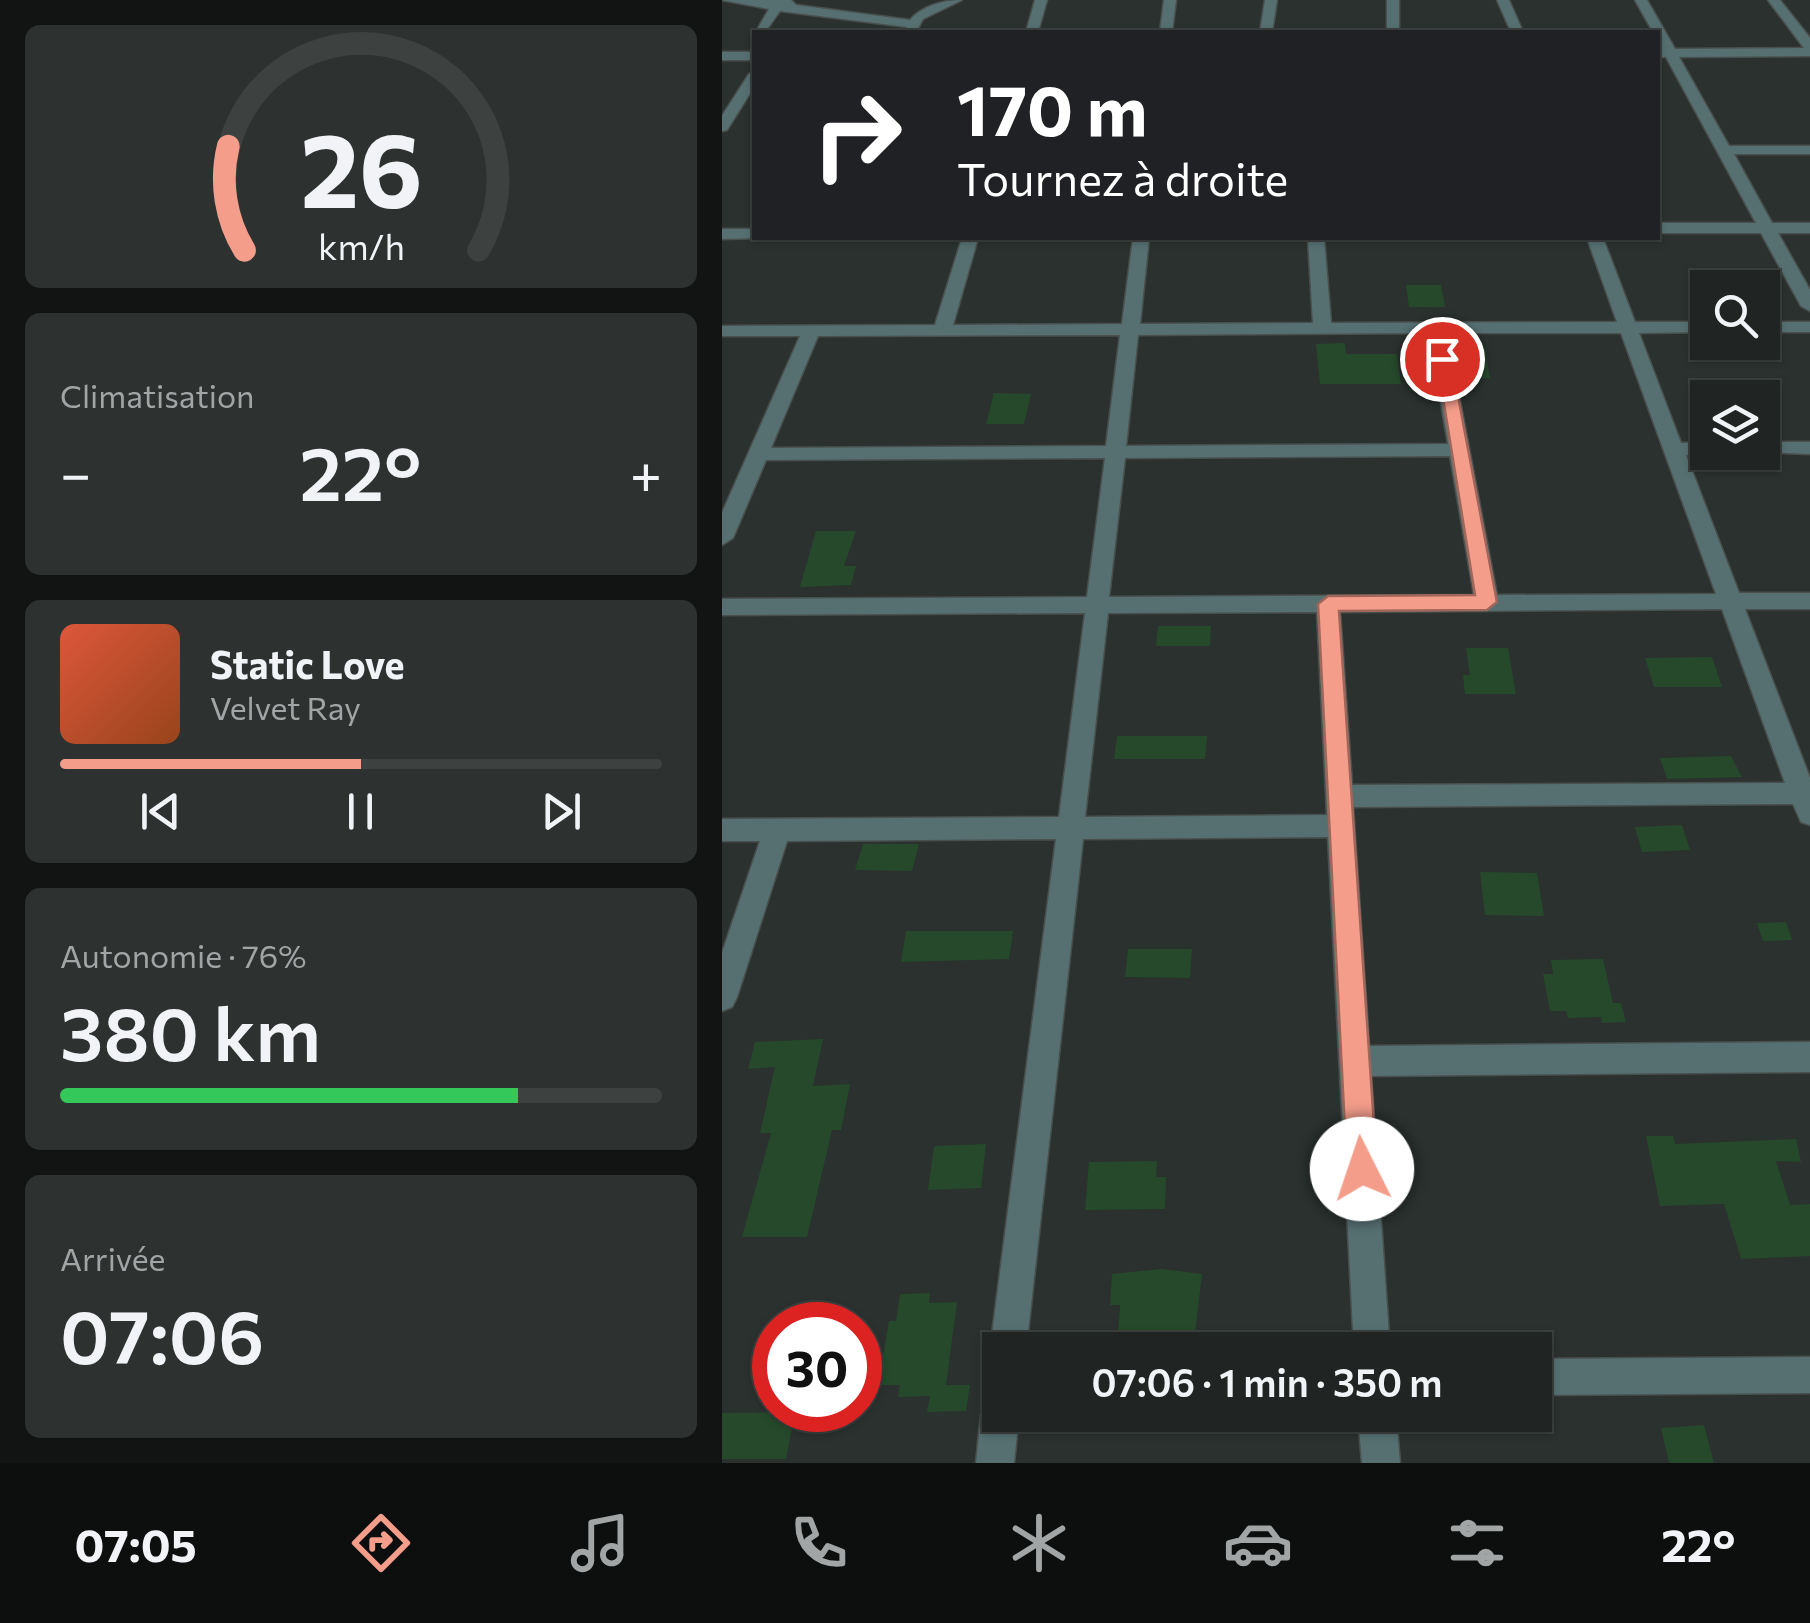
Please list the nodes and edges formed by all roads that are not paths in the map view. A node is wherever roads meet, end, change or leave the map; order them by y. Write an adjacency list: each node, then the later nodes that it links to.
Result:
1 (726, 0): 11 (street)
2 (804, 0): 11 (street)
3 (956, 0): 12 (street)
4 (1041, 0): 14 (street)
5 (1170, 0): 15 (street)
6 (1271, 0): 16 (street)
7 (1393, 0): 17 (street)
8 (1503, 0): 18 (street)
9 (1641, 0): 19 (street)
10 (1774, 0): 20 (street)
11 (776, 8): 12 (street); 13 (street)
12 (912, 28)
13 (761, 30)
14 (1033, 30)
15 (1166, 30)
16 (1266, 30)
17 (1392, 30)
18 (1517, 30)
19 (1653, 30)
20 (1810, 50): 21 (street)
21 (1662, 53): 27 (street)
22 (722, 56): 23 (street)
23 (749, 56)
24 (751, 82): 25 (street); 26 (street)
25 (722, 86)
26 (722, 127)
27 (1722, 150): 28 (street); 30 (street)
28 (1810, 150)
29 (1660, 228): 30 (street)
30 (1766, 228): 31 (street); 38 (street)
31 (1810, 228)
32 (722, 234): 33 (street)
33 (752, 234)
34 (969, 240): 47 (street)
35 (1141, 240): 45 (street)
36 (1316, 240): 44 (street)
37 (1596, 240): 43 (street)
38 (1810, 306)
39 (1690, 327): 43 (street)
40 (1780, 327): 41 (street)
41 (1810, 327)
42 (1437, 328): 43 (street); 44 (street); 53 (street)
43 (1628, 328): 49 (street)
44 (1322, 329): 45 (street)
45 (1130, 330): 47 (street); 54 (street)
46 (812, 331): 47 (street); 48 (street); 55 (street)
47 (942, 331)
48 (722, 332)
49 (1674, 448): 50 (street); 57 (street)
50 (1690, 448)
51 (1780, 448): 52 (street)
52 (1810, 448)
53 (1459, 450): 54 (street); 59 (street)
54 (1116, 452): 55 (street); 61 (street)
55 (758, 454): 56 (street)
56 (722, 538)
57 (1730, 601): 58 (street); 59 (street); 63 (street)
58 (1810, 601)
59 (1487, 602): 60 (street)
60 (1328, 604): 61 (street); 64 (street)
61 (1097, 605): 62 (street); 65 (street)
62 (722, 607)
63 (1807, 800): 64 (street)
64 (1340, 811): 65 (street); 70 (street)
65 (1070, 828): 66 (street); 71 (street)
66 (777, 829): 67 (street); 68 (street)
67 (722, 830)
68 (722, 997)
69 (1810, 1057): 70 (street)
70 (1355, 1060): 72 (street)
71 (1010, 1332)
72 (1371, 1332)
73 (1810, 1375): 74 (street)
74 (1552, 1377)
75 (998, 1432): 77 (street)
76 (1378, 1432): 78 (street)
77 (994, 1463)
78 (1381, 1463)

